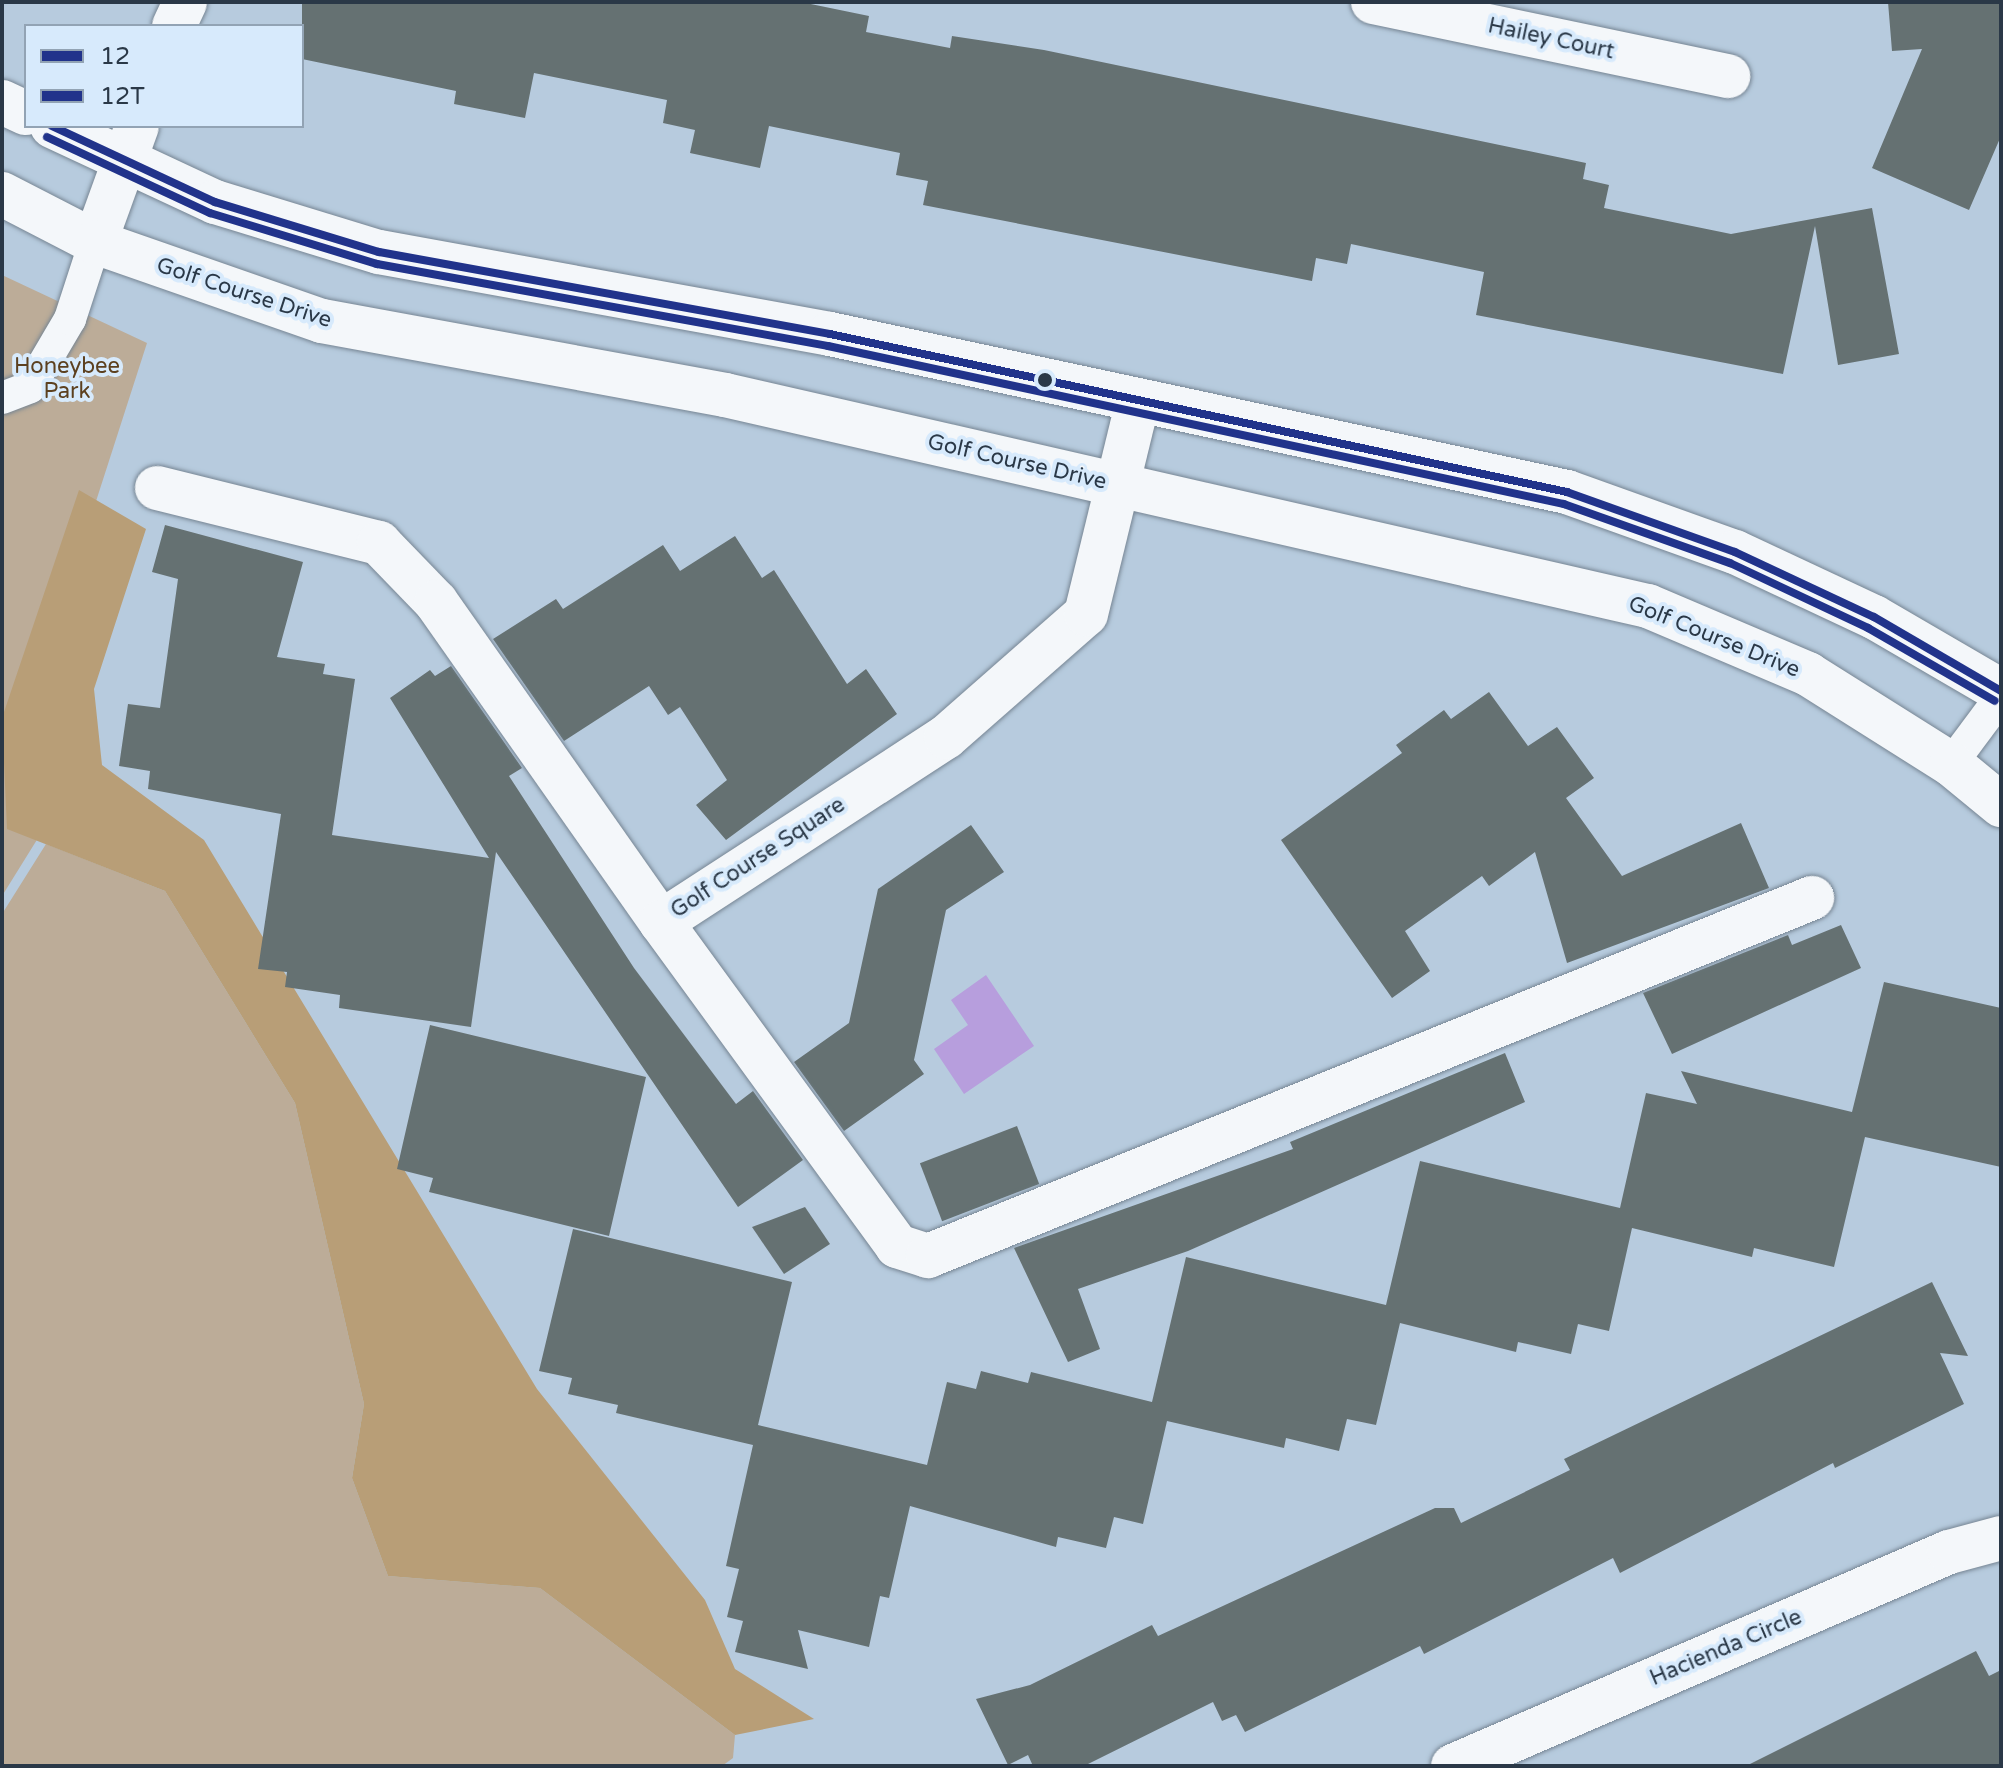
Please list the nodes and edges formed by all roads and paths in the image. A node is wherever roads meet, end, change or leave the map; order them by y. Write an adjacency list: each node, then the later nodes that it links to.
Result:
1 (185, 2): 3 (street)
2 (1373, 2): 4 (street, Hailey Court)
3 (175, 24)
4 (1728, 76)
5 (2, 102): 6 (street)
6 (24, 112)
7 (60, 128): 8 (street)
8 (131, 145): 10 (street); 12 (street)
9 (2, 194): 10 (street, Golf Course Drive)
10 (95, 242): 11 (lane); 13 (street, Golf Course Drive)
11 (2, 398)
12 (1137, 404): 13 (street, Golf Course Square); 15 (street)
13 (1118, 485): 16 (street, Golf Course Drive); 19 (street, Golf Course Square)
14 (157, 488): 19 (street, Golf Course Square)
15 (2001, 694): 16 (lane)
16 (1951, 764): 17 (street, Golf Course Drive)
17 (2001, 805)
18 (1812, 898): 19 (street)
19 (661, 922)
20 (2001, 1538): 21 (street, Hacienda Circle)
21 (1453, 1766)

